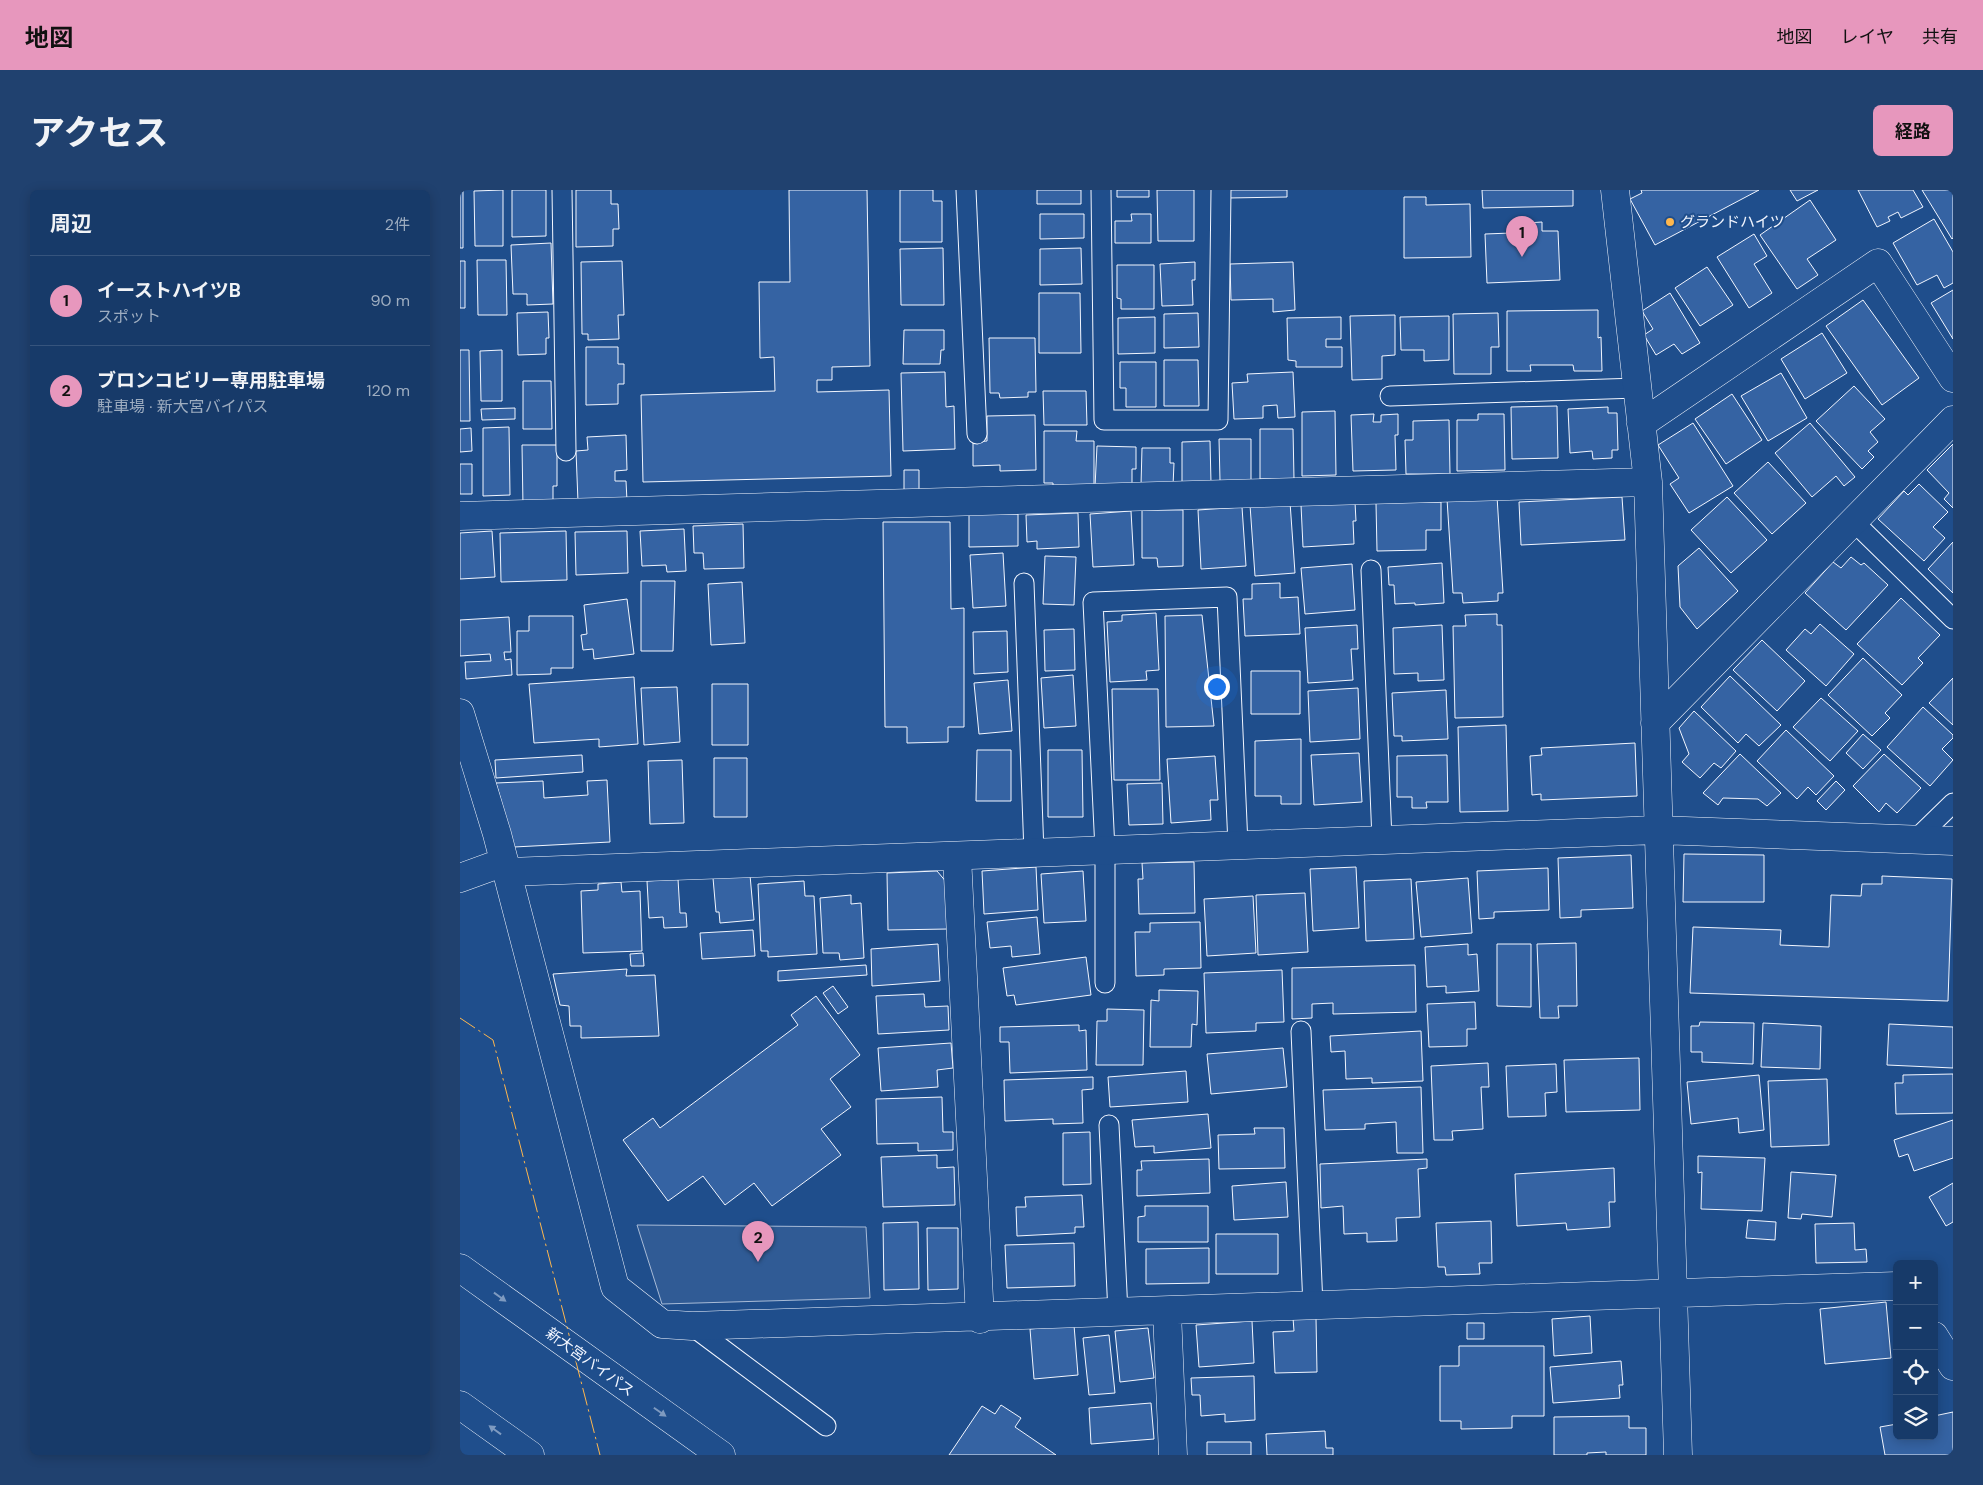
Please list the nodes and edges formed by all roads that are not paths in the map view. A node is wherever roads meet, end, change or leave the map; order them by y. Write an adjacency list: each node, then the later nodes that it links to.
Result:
1 (562, 190): 12 (lane)
2 (966, 190): 11 (lane)
3 (1101, 190): 4 (lane)
4 (1221, 190)
5 (1615, 190): 7 (main road)
6 (1953, 378): 10 (main road)
7 (1637, 388): 8 (lane); 10 (main road)
8 (1390, 396)
9 (1953, 420): 15 (main road)
10 (1641, 424): 13 (main road)
11 (977, 434)
12 (566, 451)
13 (1648, 482): 14 (main road); 20 (main road)
14 (460, 516)
15 (1853, 521): 18 (lane); 20 (main road)
16 (1372, 570): 23 (lane)
17 (1024, 583): 28 (lane)
18 (1953, 619)
19 (460, 713): 30 (main road)
20 (1655, 723): 22 (main road)
21 (1953, 803): 24 (lane)
22 (1658, 830): 23 (main road); 24 (main road); 37 (main road)
23 (1382, 840): 26 (main road)
24 (1915, 840): 25 (main road)
25 (1953, 841)
26 (1238, 845): 27 (main road); 27 (lane)
27 (1105, 850): 28 (main road); 32 (lane)
28 (1034, 853): 29 (main road)
29 (957, 856): 30 (main road); 41 (main road)
30 (505, 867): 31 (main road); 42 (main road)
31 (460, 878)
32 (1105, 983)
33 (1301, 1031): 38 (lane)
34 (1109, 1125): 40 (lane)
35 (460, 1268): 48 (main road, 新大宮バイパス, one-way to 48)
36 (1893, 1286): 37 (main road)
37 (1672, 1293): 38 (main road); 50 (main road)
38 (1313, 1306): 39 (main road)
39 (1167, 1312): 40 (main road); 49 (main road)
40 (1118, 1313): 41 (main road)
41 (980, 1319): 42 (main road)
42 (692, 1326): 46 (lane)
43 (1938, 1342): 44 (main road)
44 (1953, 1366)
45 (460, 1405): 47 (main road, one-way to 45)
46 (826, 1426)
47 (530, 1455)
48 (721, 1455)
49 (1173, 1455)
50 (1678, 1455)

